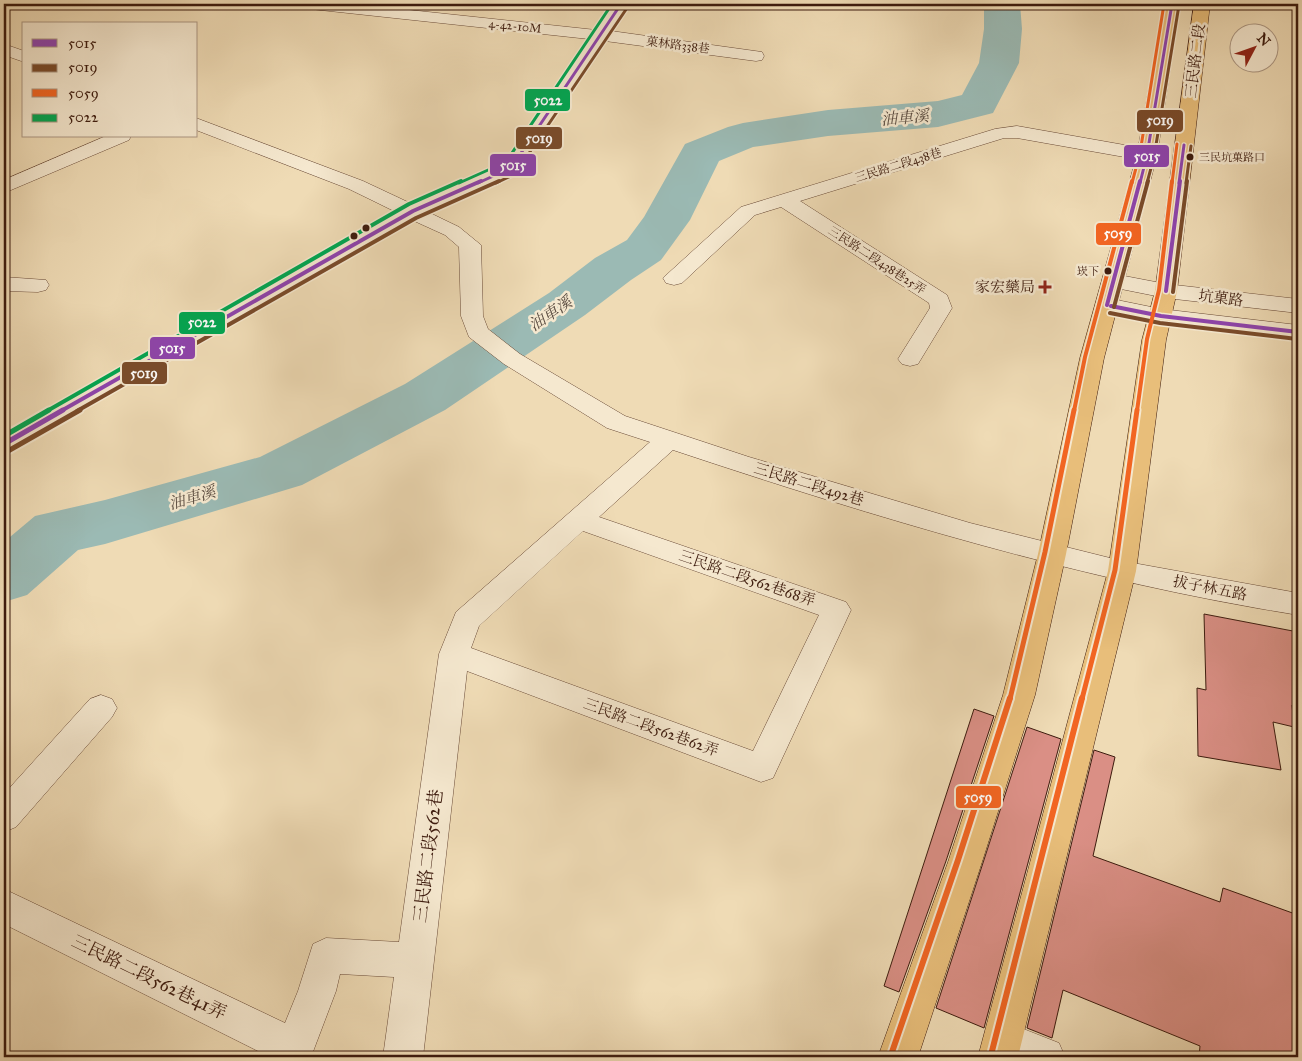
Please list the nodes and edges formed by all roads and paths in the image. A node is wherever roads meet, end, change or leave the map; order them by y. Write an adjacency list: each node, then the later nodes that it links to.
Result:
1 (310, 4): 5 (street, 4-42-10M)
2 (621, 4): 5 (street)
3 (1172, 4): 11 (main road, 三民路二段)
4 (1202, 4): 19 (main road, 三民路二段)
5 (600, 35): 8 (street, 菓林路338巷); 14 (street)
6 (4, 49): 7 (street)
7 (22, 56)
8 (756, 56)
9 (198, 124): 14 (street)
10 (117, 138): 12 (street)
11 (1147, 155): 13 (street, 三民路二段438巷); 16 (main road, 三民路二段)
12 (4, 187)
13 (784, 200): 15 (street, 三民路二段438巷); 23 (street, 三民路二段438巷25弄)
14 (413, 211): 24 (street, 三民路二段492巷); 25 (street)
15 (674, 278)
16 (1114, 281): 19 (street, 坑菓路); 20 (main road, 三民路二段)
17 (4, 284): 18 (street)
18 (38, 285)
19 (1163, 304): 20 (street, 坑菓路); 21 (street, 坑菓路); 22 (street, 坑菓路); 28 (main road, 三民路二段)
20 (1106, 305): 27 (main road, 三民路二段)
21 (1298, 306)
22 (1298, 332)
23 (910, 359)
24 (669, 440): 26 (street, 三民路二段562巷); 27 (street, 三民路二段492巷)
25 (4, 444)
26 (579, 520): 30 (street, 三民路二段562巷); 31 (street, 三民路二段562巷68弄)
27 (1052, 554): 28 (street, 三民路二段492巷); 39 (main road, 三民路二段)
28 (1122, 571): 29 (street, 拔子林五路); 36 (main road, 三民路二段)
29 (1298, 604)
30 (454, 654): 31 (street, 三民路二段562巷62弄); 35 (street, 三民路二段562巷)
31 (801, 684)
32 (101, 708): 33 (street)
33 (4, 817)
34 (4, 906): 37 (street, 三民路二段562巷41弄)
35 (415, 960): 37 (street); 38 (street, 三民路二段562巷)
36 (1001, 1049): 40 (street)
37 (293, 1053)
38 (403, 1057)
39 (898, 1057)
40 (1044, 1057)

